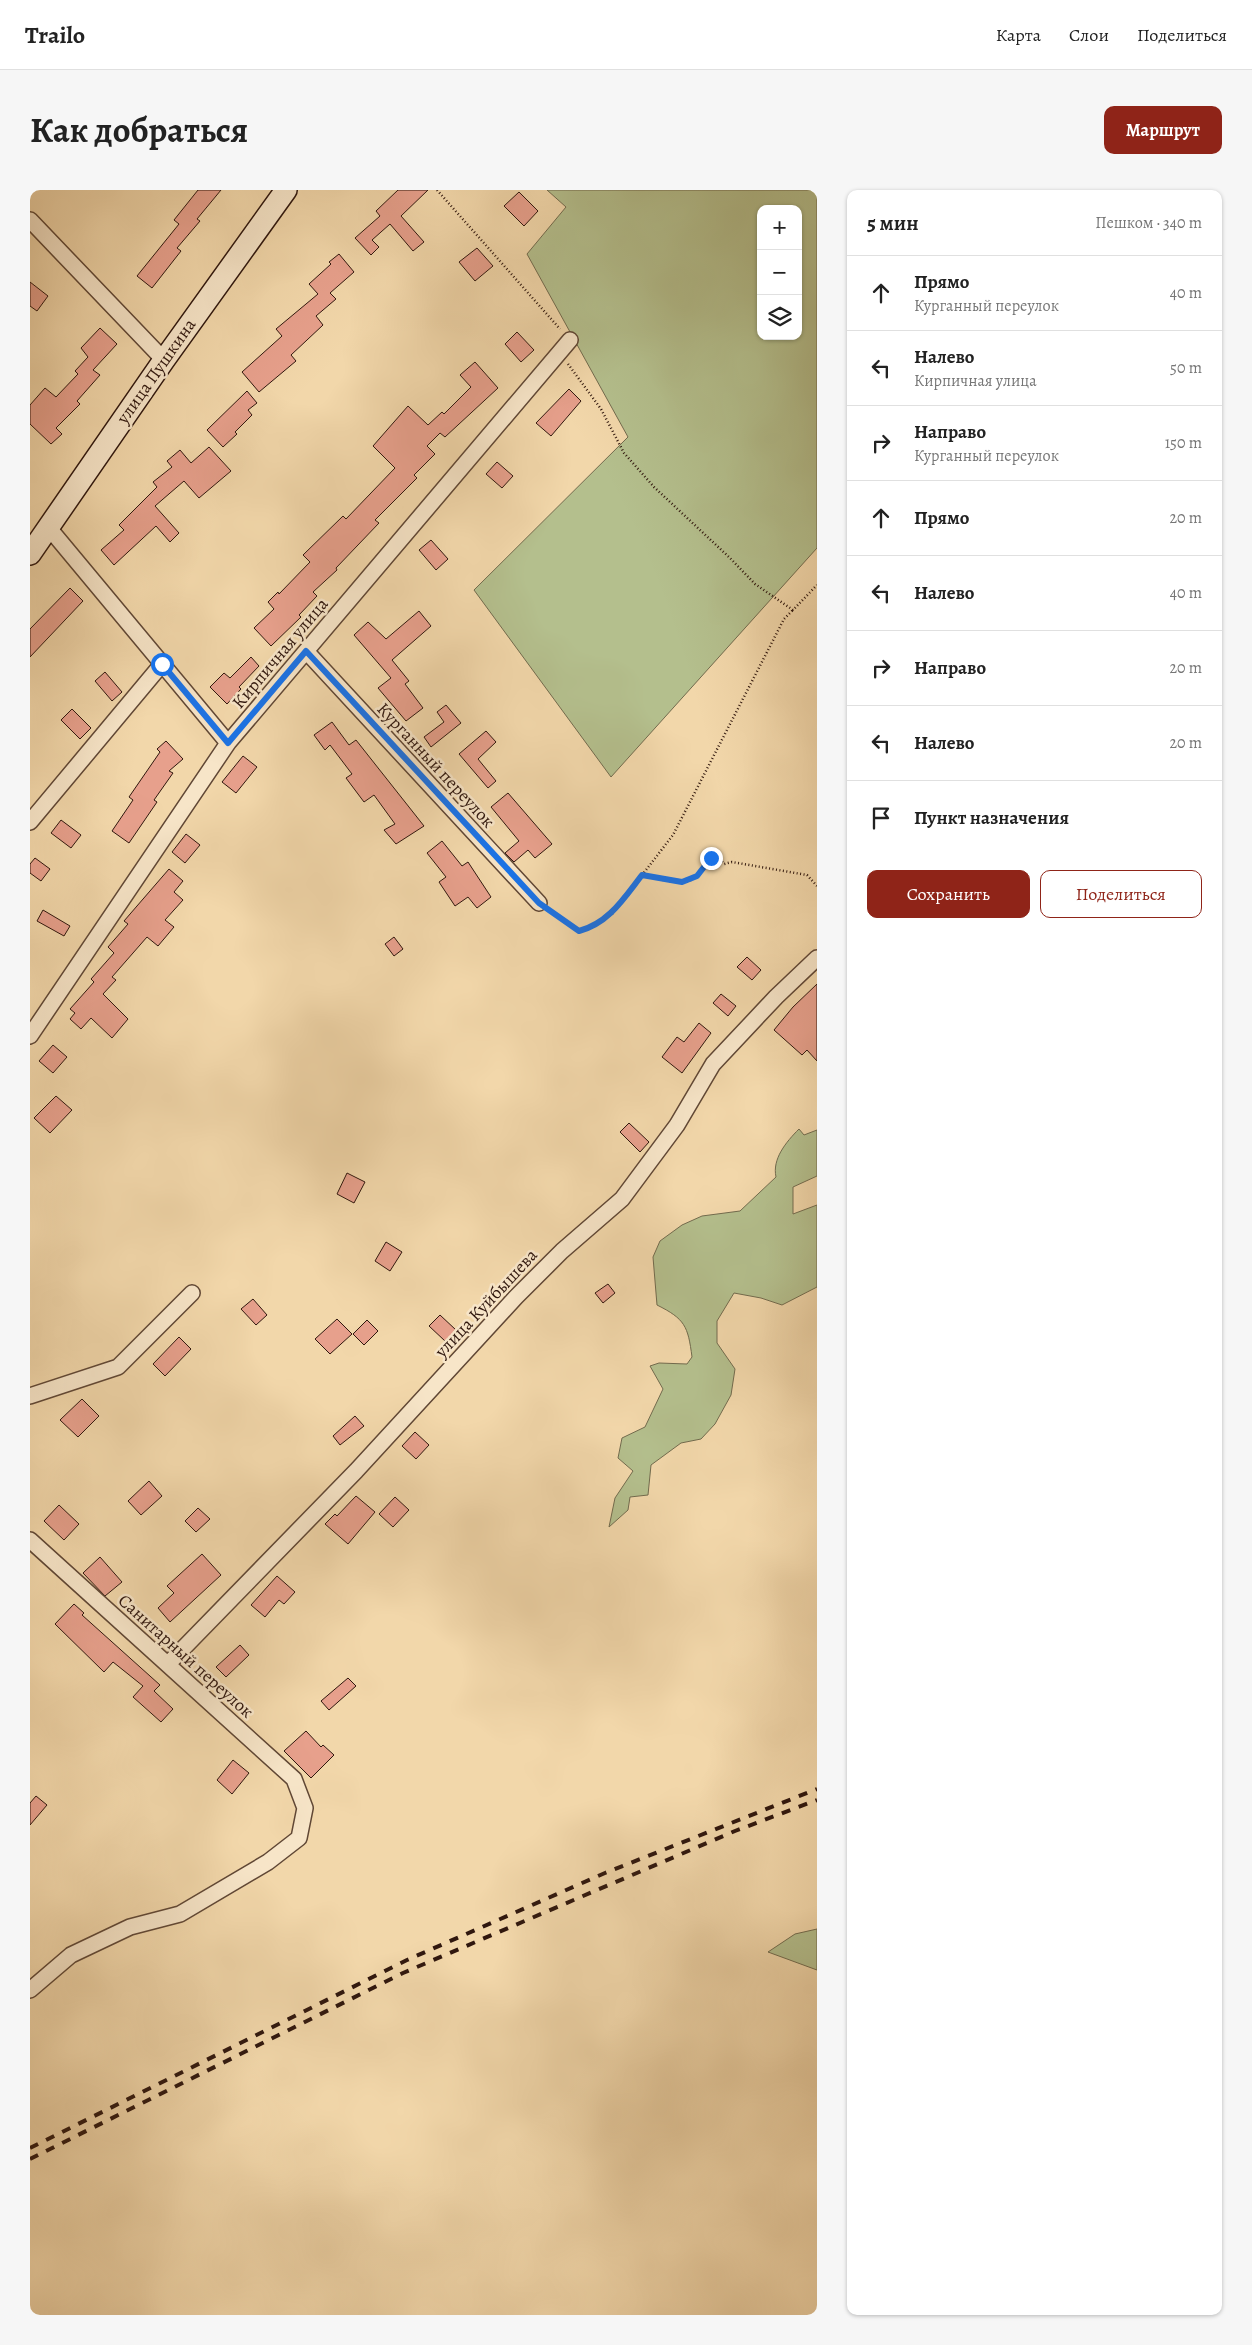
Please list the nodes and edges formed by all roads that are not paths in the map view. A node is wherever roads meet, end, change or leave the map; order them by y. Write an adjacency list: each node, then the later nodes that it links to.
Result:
1 (286, 190): 4 (main road, улица Пушкина)
2 (30, 220): 4 (street)
3 (570, 340): 7 (street, Кирпичная улица)
4 (164, 360): 5 (main road, улица Пушкина)
5 (49, 528): 6 (main road, улица Пушкина); 8 (street)
6 (30, 554)
7 (306, 651): 9 (street, Кирпичная улица); 11 (street, Курганный переулок)
8 (162, 664): 9 (street); 10 (street)
9 (228, 743): 13 (street, Кирпичная улица)
10 (30, 822)
11 (539, 903)
12 (817, 958): 17 (street, улица Куйбышева)
13 (30, 1036)
14 (192, 1293): 15 (street)
15 (30, 1396)
16 (30, 1540): 17 (street, Санитарный переулок)
17 (168, 1664): 18 (street, Санитарный переулок)
18 (30, 1990)

